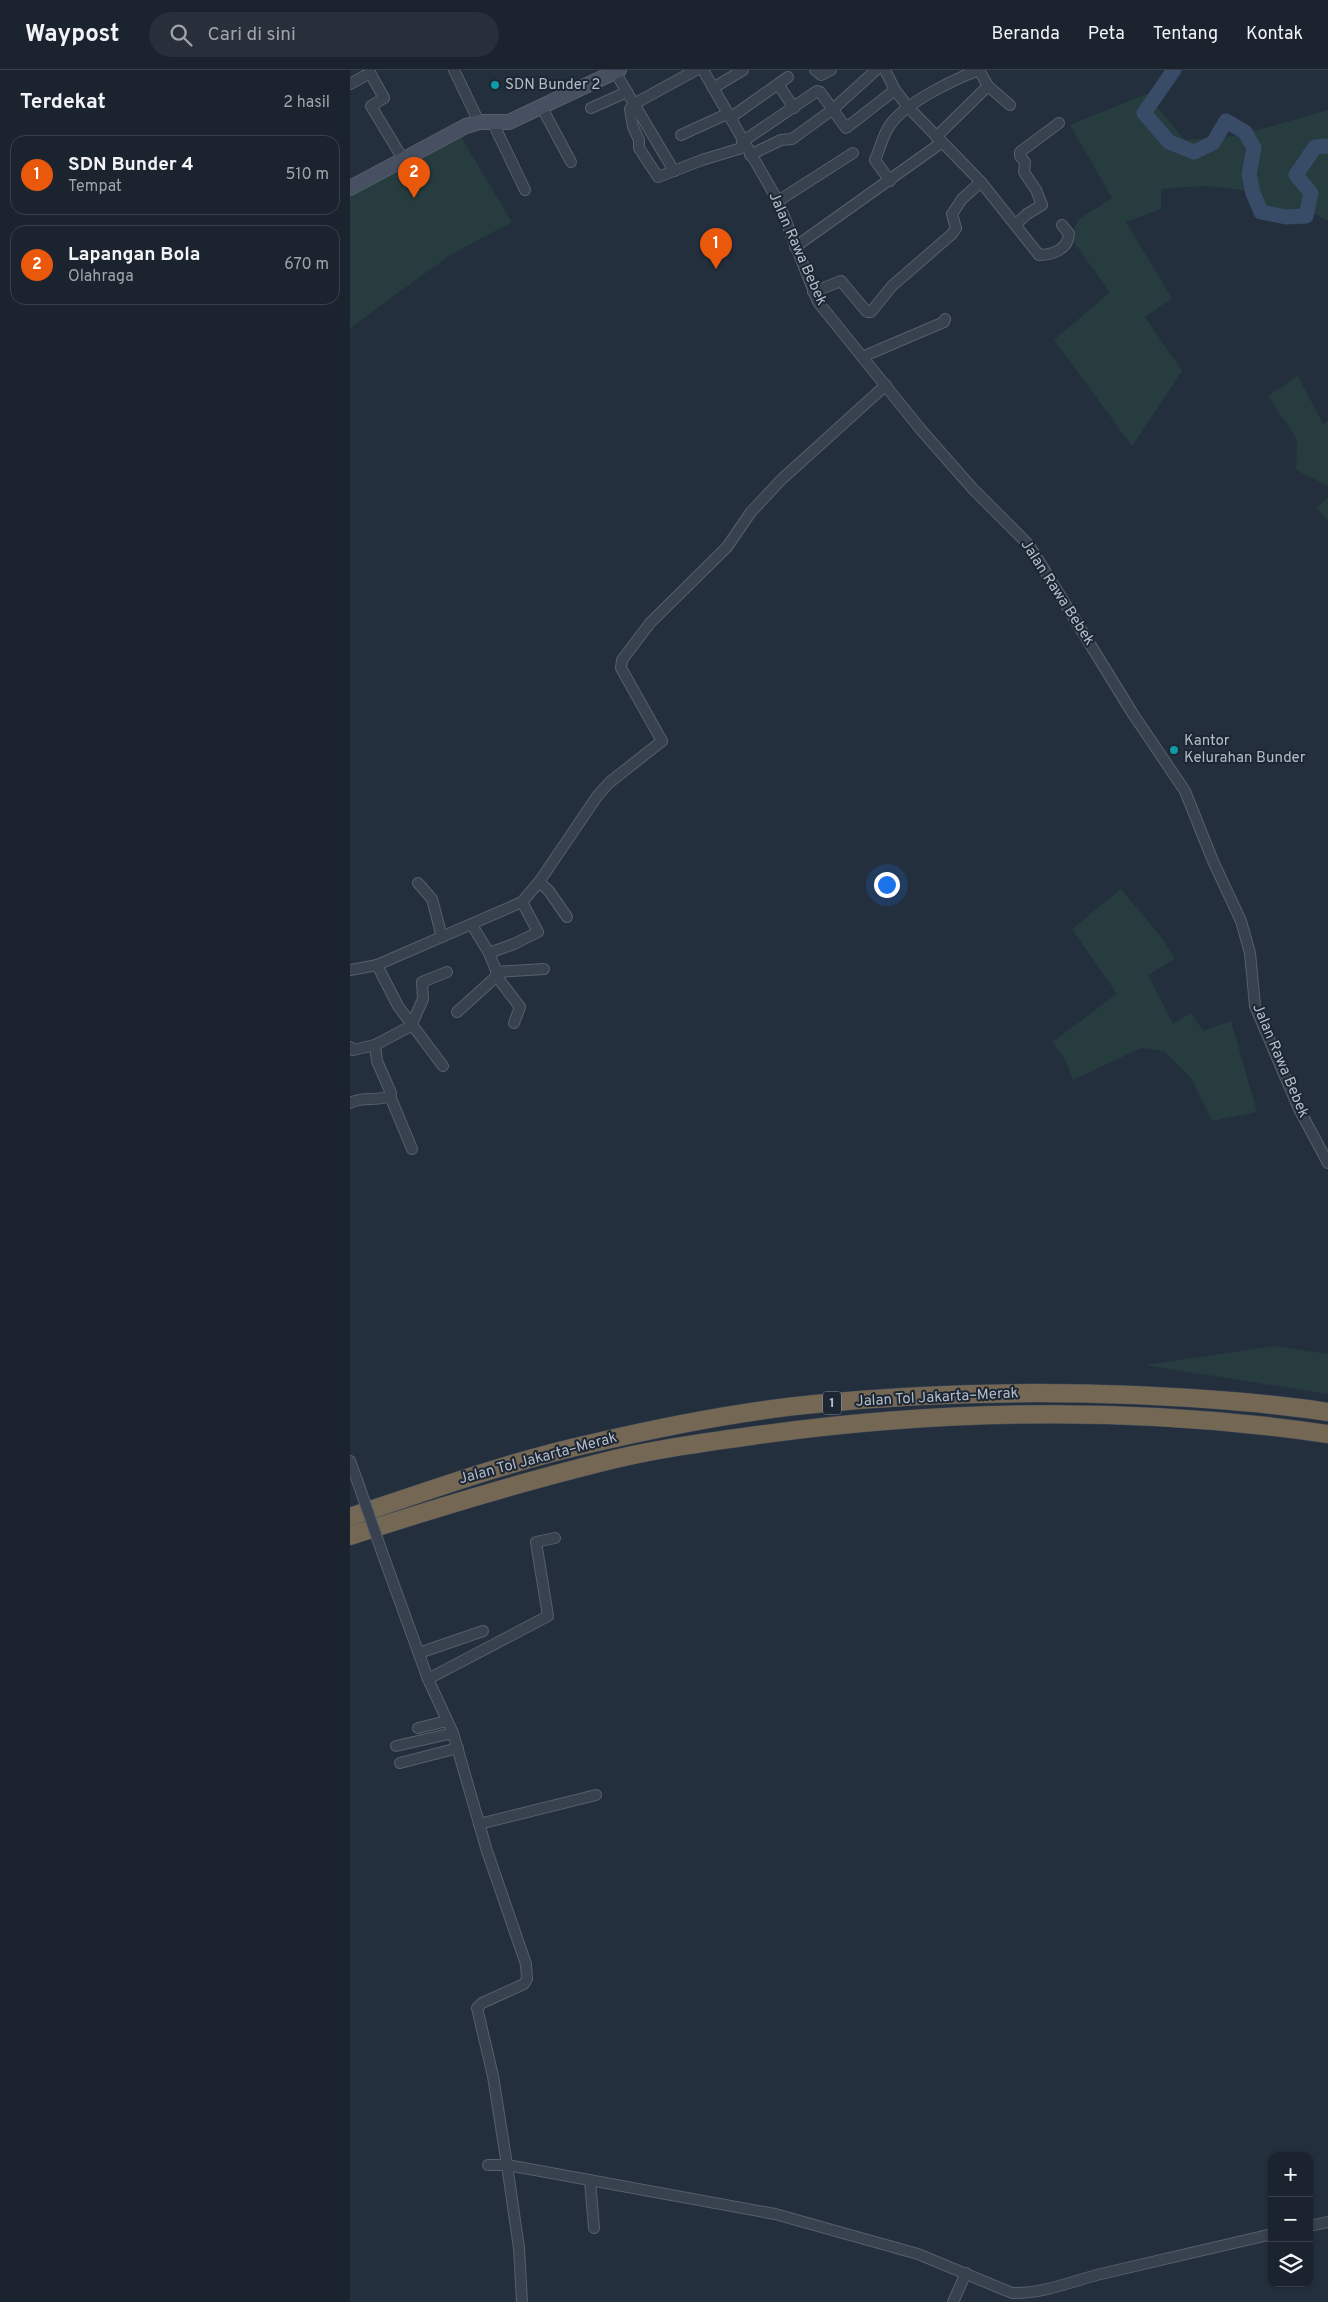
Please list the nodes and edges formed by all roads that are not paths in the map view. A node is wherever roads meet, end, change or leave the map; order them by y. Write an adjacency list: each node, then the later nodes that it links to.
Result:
1 (454, 70): 27 (street)
2 (696, 70): 19 (street)
3 (703, 70): 16 (street, Jalan Rawa Bebek)
4 (743, 70): 16 (street)
5 (815, 70): 6 (street)
6 (831, 70)
7 (876, 70): 25 (street)
8 (979, 70): 15 (street); 24 (street)
9 (370, 71): 13 (street); 33 (street)
10 (617, 71): 18 (street); 21 (street)
11 (889, 71): 17 (street)
12 (788, 77): 14 (street)
13 (350, 84)
14 (778, 84): 23 (street); 26 (street)
15 (988, 86): 20 (street); 30 (street)
16 (713, 88): 26 (street, Jalan Rawa Bebek)
17 (895, 90): 24 (street); 25 (street)
18 (627, 92): 19 (street); 22 (street)
19 (634, 104): 35 (street); 35 (street)
20 (1010, 105)
21 (541, 106): 27 (street); 34 (street)
22 (591, 108)
23 (794, 108): 25 (street); 31 (street)
24 (909, 108): 30 (street); 36 (street)
25 (832, 110): 31 (street)
26 (728, 116): 29 (street); 31 (street, Jalan Rawa Bebek)
27 (485, 121): 33 (street); 39 (street)
28 (1059, 123): 41 (street)
29 (681, 135)
30 (938, 140): 36 (street); 37 (street)
31 (746, 148): 35 (street); 40 (street, Jalan Rawa Bebek)
32 (853, 153): 40 (street)
33 (403, 159): 38 (street)
34 (570, 162)
35 (674, 171)
36 (890, 181): 43 (street)
37 (981, 182): 41 (street); 44 (street)
38 (350, 188)
39 (525, 190)
40 (778, 201): 43 (street, Jalan Rawa Bebek)
41 (1016, 224): 42 (street)
42 (1062, 224)
43 (795, 247): 44 (street, Jalan Rawa Bebek)
44 (813, 292): 46 (street, Jalan Rawa Bebek)
45 (944, 319): 46 (street)
46 (862, 357): 47 (street, Jalan Rawa Bebek)
47 (886, 385): 48 (street); 69 (street, Jalan Rawa Bebek)
48 (539, 882): 50 (street); 51 (street)
49 (418, 883): 53 (street)
50 (522, 902): 52 (street); 54 (street)
51 (567, 917)
52 (472, 925): 53 (street); 54 (street)
53 (442, 937): 55 (street)
54 (489, 953): 59 (street)
55 (376, 965): 57 (street); 62 (street)
56 (544, 969): 59 (street)
57 (350, 970)
58 (448, 972): 62 (street)
59 (497, 975): 60 (street); 61 (street)
60 (457, 1012)
61 (514, 1023)
62 (411, 1026): 63 (street); 65 (street)
63 (375, 1045): 64 (street); 66 (street)
64 (350, 1047)
65 (443, 1066)
66 (390, 1096): 67 (street); 68 (street)
67 (350, 1104)
68 (412, 1150)
69 (1328, 1163)
70 (1328, 1412): 73 (highway, Jalan Tol Jakarta–Merak / 1)
71 (1328, 1434): 74 (highway, Jalan Tol Jakarta–Merak / 1)
72 (350, 1461): 77 (street, bridge)
73 (350, 1517)
74 (350, 1536)
75 (555, 1538): 78 (street)
76 (483, 1631): 77 (street)
77 (419, 1653): 78 (street)
78 (428, 1679): 79 (street)
79 (447, 1721): 80 (street); 81 (street)
80 (418, 1728)
81 (453, 1734): 82 (street); 83 (street)
82 (396, 1746)
83 (458, 1748): 84 (street); 86 (street)
84 (400, 1763)
85 (596, 1795): 86 (street)
86 (479, 1824): 88 (street)
87 (488, 2165): 88 (street)
88 (507, 2166): 89 (street); 95 (street)
89 (590, 2180): 92 (street); 94 (street)
90 (1328, 2222): 91 (street)
91 (1313, 2225)
92 (594, 2228)
93 (1268, 2235): 94 (street)
94 (966, 2273): 96 (street)
95 (522, 2302)
96 (953, 2302)

